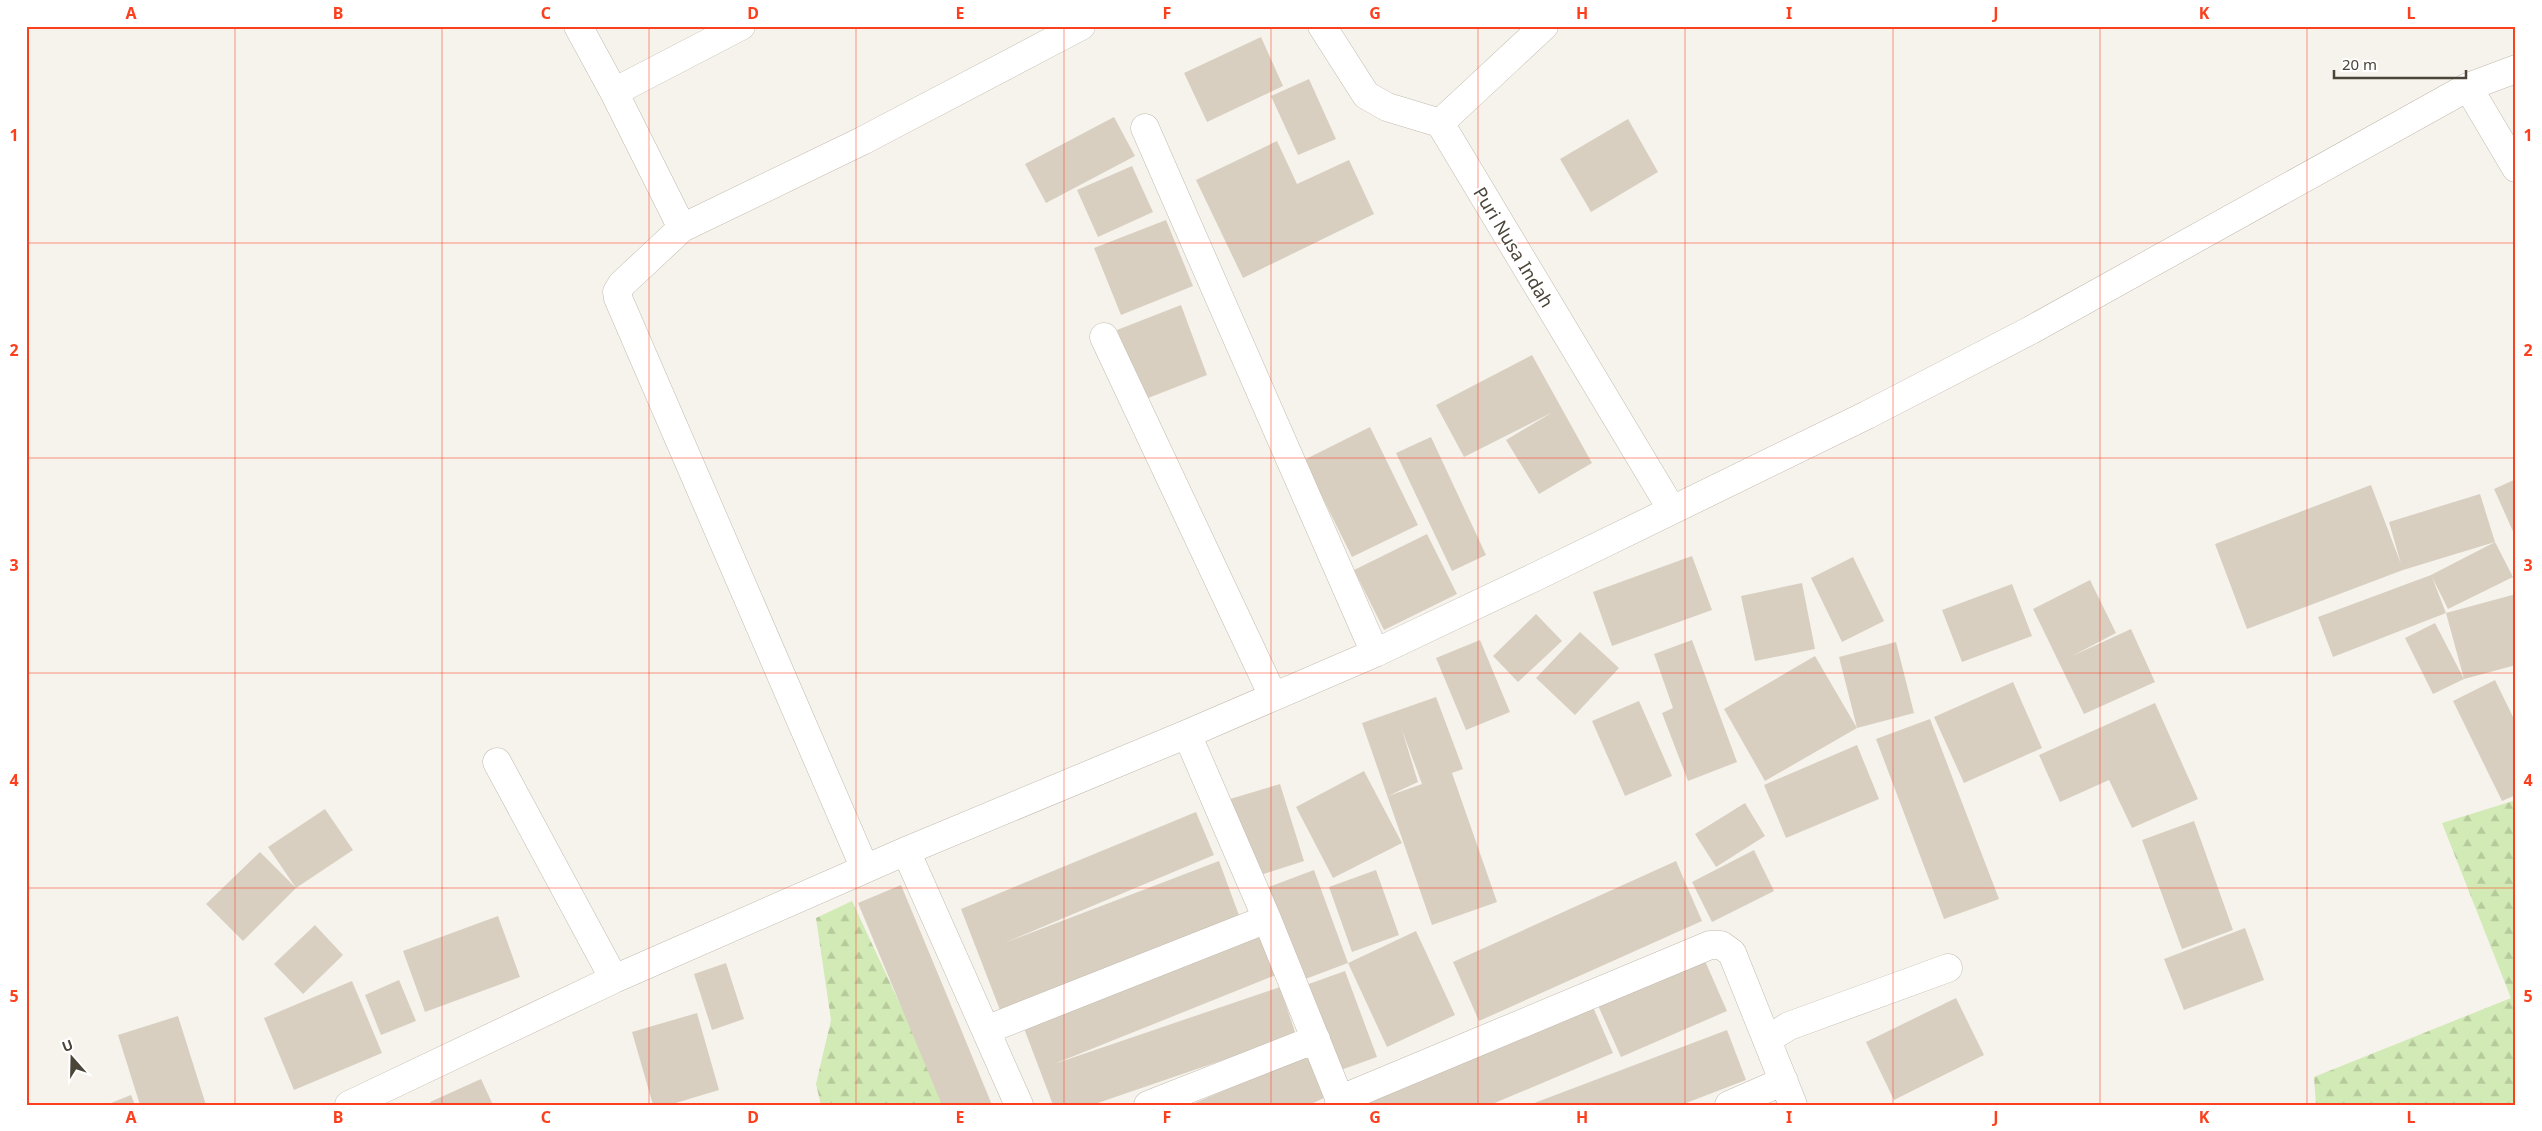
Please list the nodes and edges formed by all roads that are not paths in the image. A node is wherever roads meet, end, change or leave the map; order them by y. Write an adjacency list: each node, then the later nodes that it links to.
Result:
1 (578, 26): 8 (street)
2 (741, 26): 8 (street)
3 (1081, 26): 12 (street)
4 (1322, 26): 9 (street)
5 (1544, 26): 9 (street)
6 (2516, 69): 7 (street)
7 (2468, 86): 11 (street); 14 (street)
8 (614, 92): 12 (street)
9 (1440, 123): 14 (street, Puri Nusa Indah)
10 (1145, 128): 15 (street)
11 (2516, 168)
12 (682, 228): 20 (street)
13 (1104, 337): 16 (street)
14 (1672, 510): 15 (street)
15 (1375, 652): 16 (street)
16 (1272, 696): 17 (street)
17 (1188, 734): 19 (street); 21 (street)
18 (498, 762): 23 (street)
19 (906, 851): 20 (street); 24 (street)
20 (865, 869): 23 (street)
21 (1267, 919): 24 (street); 25 (street)
22 (1948, 968): 26 (street)
23 (614, 978): 29 (street)
24 (986, 1030): 30 (street)
25 (1316, 1039): 28 (street); 31 (street)
26 (1768, 1039): 27 (street); 28 (street)
27 (1788, 1093): 32 (street)
28 (1341, 1103)
29 (349, 1105)
30 (1019, 1105)
31 (1148, 1105)
32 (1729, 1105)

